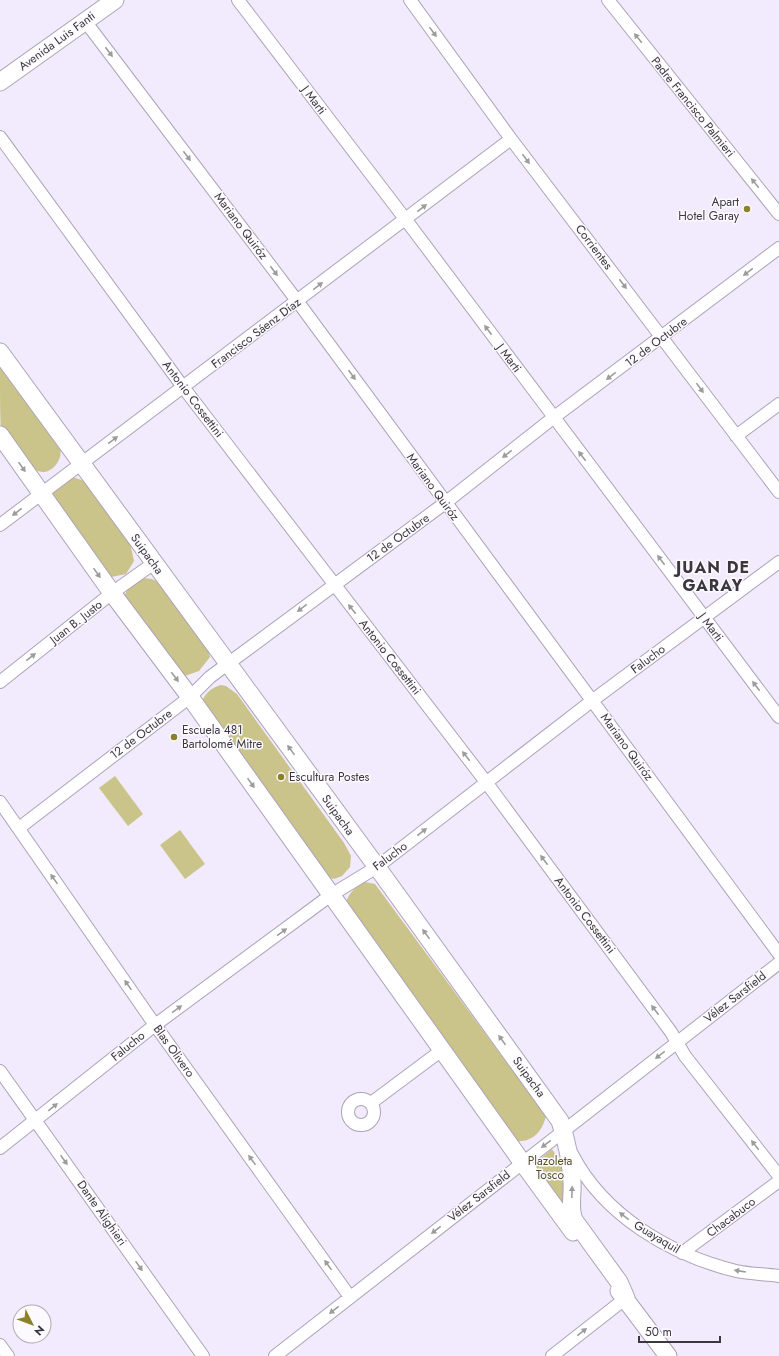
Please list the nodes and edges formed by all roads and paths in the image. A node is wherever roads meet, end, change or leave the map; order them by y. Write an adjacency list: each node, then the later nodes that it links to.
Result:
1 (115, 0): 5 (street, Avenida Luis Fanti)
2 (238, 0): 11 (street, J Marti)
3 (410, 0): 9 (street, Corrientes, one-way to 9)
4 (608, 0): 10 (street, Padre Francisco Palmieri, one-way to 4)
5 (96, 5): 6 (street, Avenida Luis Fanti)
6 (85, 21): 7 (street, Avenida Luis Fanti); 13 (street, Mariano Quiróz, one-way to 13)
7 (0, 82)
8 (0, 137): 16 (street, Antonio Cossettini)
9 (511, 139): 11 (street, Francisco Sáenz Díaz, one-way to 9); 14 (street, Corrientes, one-way to 14)
10 (779, 214)
11 (406, 220): 13 (street, Francisco Sáenz Díaz, one-way to 11); 18 (street, J Marti, one-way to 11)
12 (779, 248): 14 (street, 12 de Octubre, one-way to 14)
13 (298, 302): 16 (street, Francisco Sáenz Díaz); 24 (street, Mariano Quiróz, one-way to 24)
14 (663, 337): 18 (street, 12 de Octubre, one-way to 18); 20 (street, Corrientes, one-way to 20)
15 (0, 352): 21 (street, Suipacha)
16 (184, 387): 21 (street, Francisco Sáenz Díaz, one-way to 16); 28 (street, Antonio Cossettini)
17 (779, 404): 20 (street)
18 (553, 418): 24 (street, 12 de Octubre, one-way to 24); 30 (street, J Marti, one-way to 18)
19 (0, 435): 23 (street, Suipacha, one-way to 23)
20 (736, 436): 22 (street, Corrientes)
21 (82, 463): 23 (street, Francisco Sáenz Díaz); 27 (street, Suipacha)
22 (779, 492)
23 (41, 494): 25 (street, Francisco Sáenz Díaz, one-way to 25); 29 (street, Suipacha, one-way to 29)
24 (445, 503): 28 (street, 12 de Octubre); 34 (street, Mariano Quiróz)
25 (0, 525)
26 (779, 562): 30 (street, Falucho)
27 (154, 563): 29 (street, Juan B. Justo); 31 (street, Suipacha)
28 (334, 584): 31 (street, 12 de Octubre, one-way to 31); 36 (street, Antonio Cossettini, one-way to 28)
29 (112, 593): 32 (street, Juan B. Justo, one-way to 29); 33 (street, Suipacha, one-way to 33)
30 (704, 617): 34 (street, Falucho); 35 (street, J Marti, one-way to 30)
31 (228, 664): 33 (street, 12 de Octubre); 39 (street, Suipacha, one-way to 31)
32 (0, 682)
33 (190, 697): 38 (street, 12 de Octubre); 40 (street, Suipacha, one-way to 40)
34 (593, 700): 36 (street, Falucho); 41 (street, Mariano Quiróz)
35 (779, 718)
36 (486, 782): 39 (street, Falucho, one-way to 36); 44 (street, Antonio Cossettini, one-way to 36)
37 (0, 802): 38 (street, Blas Olivero)
38 (19, 828): 43 (street, Blas Olivero, one-way to 38)
39 (377, 867): 40 (street, Falucho); 49 (street, Suipacha, one-way to 39)
40 (331, 895): 43 (street, Falucho, one-way to 40); 45 (street, Suipacha)
41 (779, 954)
42 (777, 969): 44 (street, Vélez Sarsfield)
43 (155, 1025): 48 (street, Falucho, one-way to 43); 56 (street, Blas Olivero, one-way to 43)
44 (677, 1042): 49 (street, Vélez Sarsfield, one-way to 49); 52 (street, Antonio Cossettini, one-way to 44)
45 (442, 1050): 47 (street); 51 (street, Suipacha)
46 (0, 1071): 48 (street, Dante Alighieri)
47 (371, 1103)
48 (36, 1120): 50 (street, Falucho); 60 (street, Dante Alighieri, one-way to 60)
49 (566, 1139): 51 (street, Vélez Sarsfield, one-way to 51); 54 (street, Guayaquil, one-way to 49); 57 (street, Suipacha, one-way to 49)
50 (0, 1148)
51 (522, 1162): 56 (street, Vélez Sarsfield, one-way to 56); 57 (street, Suipacha)
52 (779, 1176)
53 (779, 1181): 54 (street, Chacabuco)
54 (682, 1253): 55 (street, Guayaquil, one-way to 54)
55 (779, 1276)
56 (350, 1297): 61 (street, Vélez Sarsfield, one-way to 61)
57 (626, 1298): 62 (street, one-way to 57); 63 (street, Suipacha)
58 (0, 1345): 59 (street)
59 (8, 1356)
60 (203, 1356)
61 (275, 1356)
62 (552, 1356)
63 (668, 1356)

